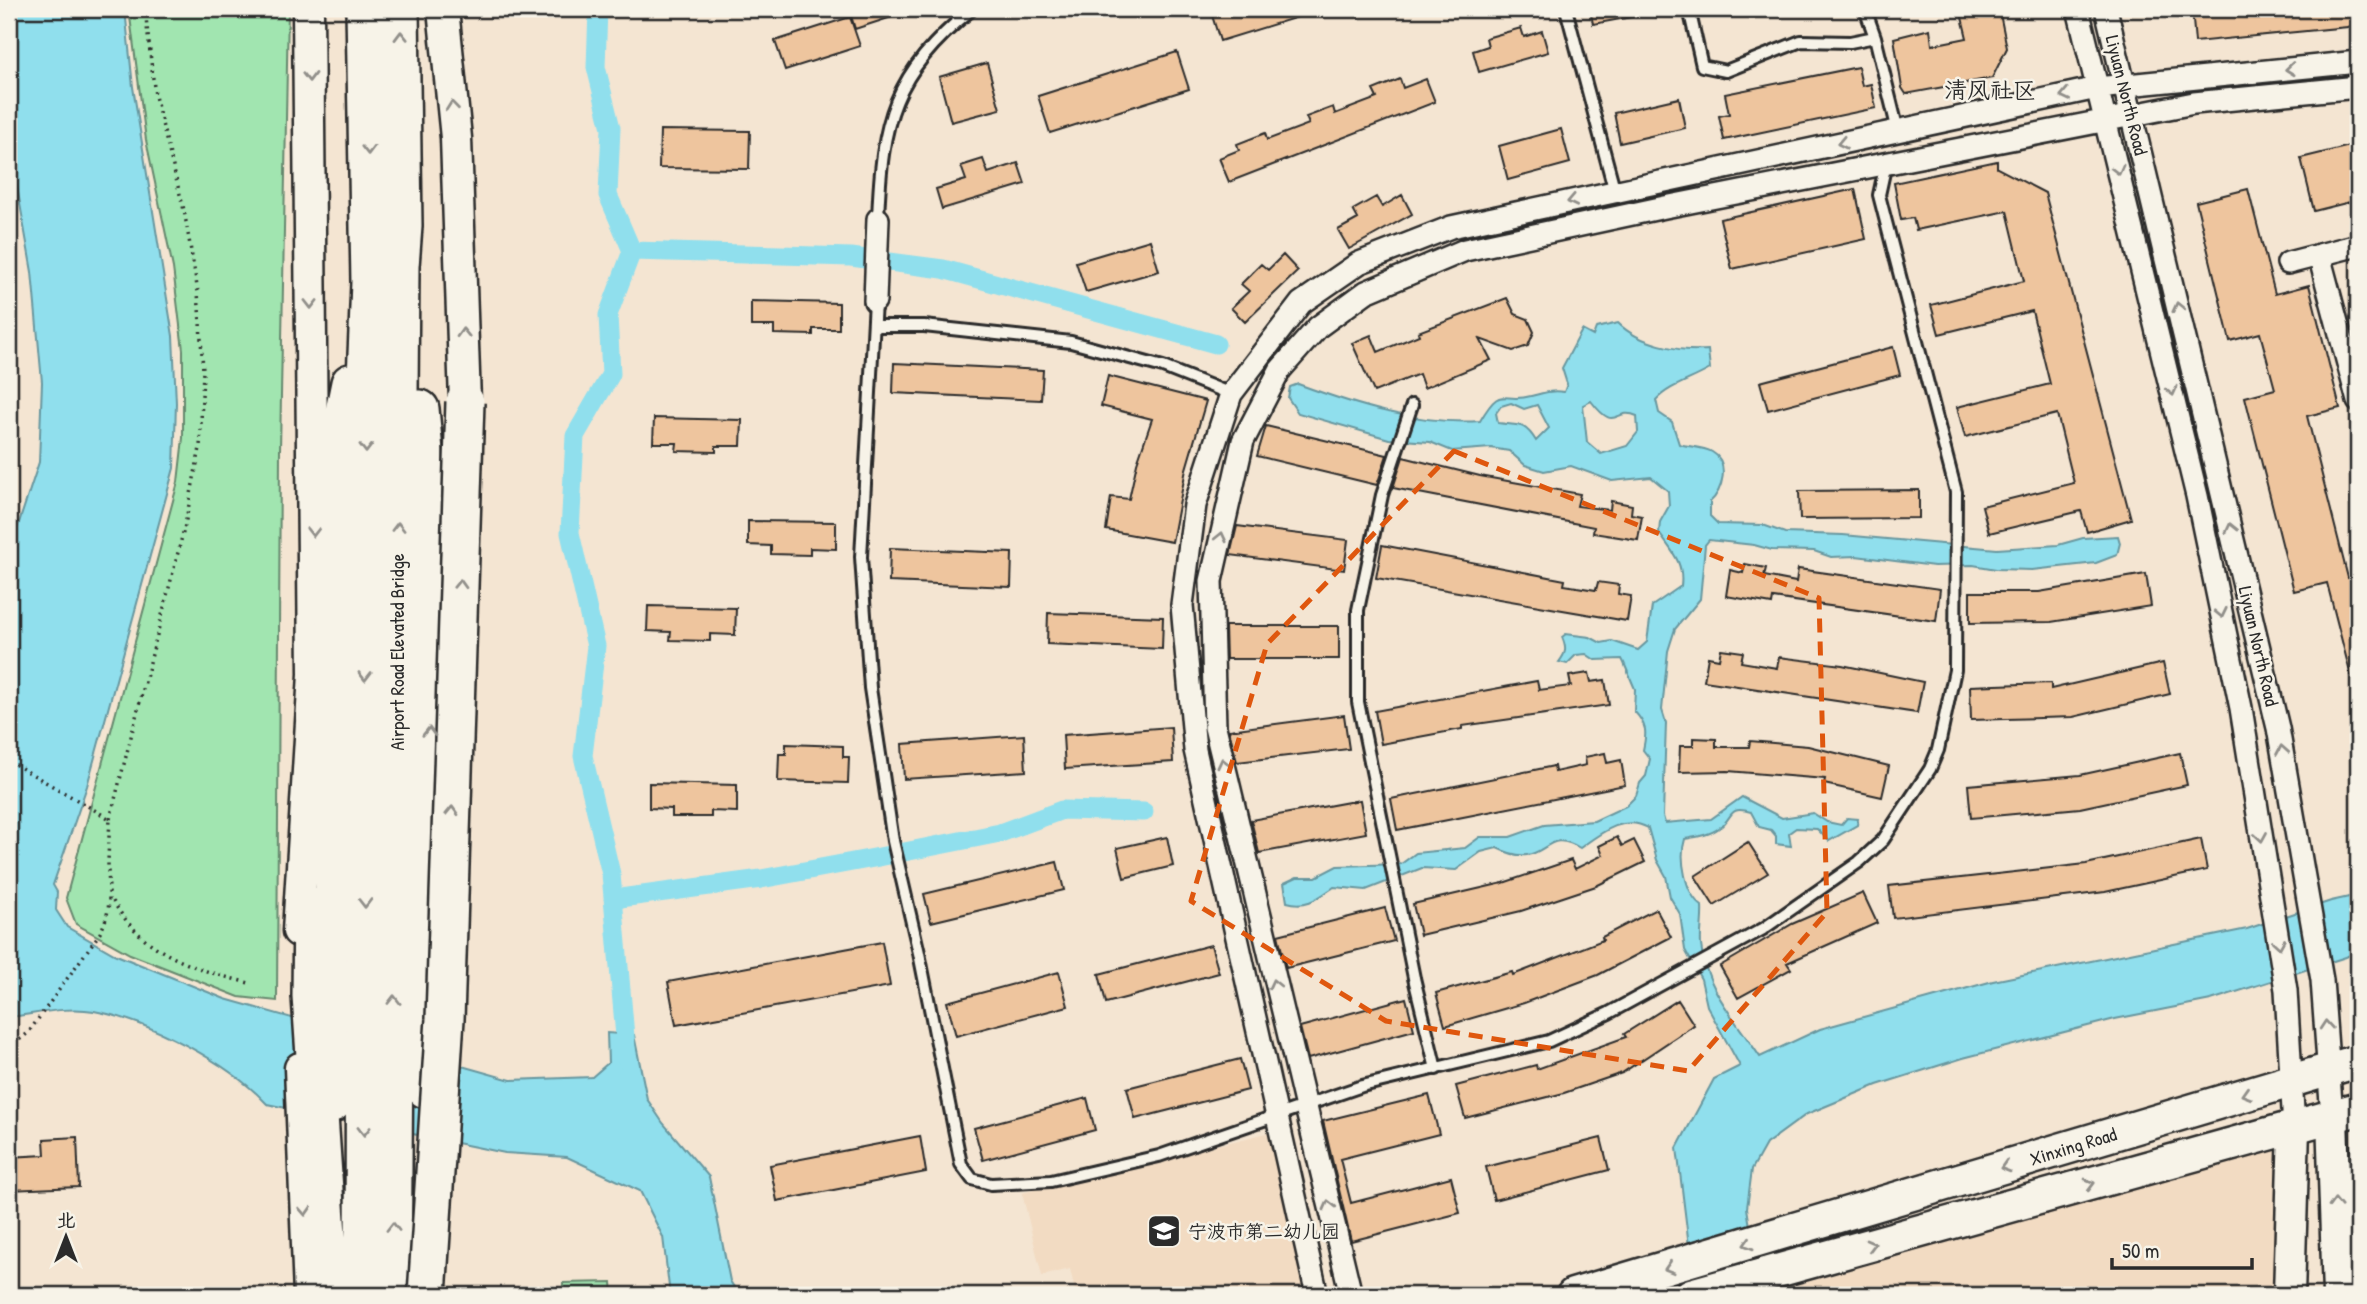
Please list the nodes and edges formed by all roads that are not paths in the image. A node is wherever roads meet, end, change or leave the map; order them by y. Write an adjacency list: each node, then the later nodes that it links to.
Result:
1 (308, 9): 33 (main road, one-way to 33)
2 (365, 9): 26 (highway, Airport Road Elevated Bridge, one-way to 26)
3 (400, 9): 22 (highway, Airport Road Elevated Bridge, one-way to 3)
4 (443, 9): 30 (main road, one-way to 4)
5 (972, 9): 21 (lane)
6 (1566, 9): 20 (lane)
7 (1689, 9): 11 (lane)
8 (1865, 9): 11 (lane)
9 (2078, 9): 15 (street, Liyuan North Road)
10 (2106, 9): 13 (street, Liyuan North Road)
11 (1875, 37): 18 (lane)
12 (2358, 62): 13 (street, one-way to 13)
13 (2125, 85): 15 (street); 16 (street, Liyuan North Road)
14 (2358, 87): 16 (street)
15 (2097, 88): 17 (street, Liyuan North Road); 18 (street, one-way to 18)
16 (2133, 115): 17 (street); 36 (street, Liyuan North Road, one-way to 16)
17 (2105, 120): 19 (street); 38 (street, Liyuan North Road, one-way to 38)
18 (1898, 131): 20 (street, one-way to 20)
19 (1886, 163): 37 (lane); 39 (street, one-way to 19)
20 (1615, 192): 29 (street, one-way to 29)
21 (878, 219): 27 (street)
22 (403, 226): 35 (highway, one-way to 22); 48 (highway, Airport Road Elevated Bridge, one-way to 22)
23 (2358, 245): 24 (street)
24 (2319, 255): 25 (street); 31 (street)
25 (2288, 263)
26 (370, 282): 34 (highway); 47 (highway, Airport Road Elevated Bridge, one-way to 47)
27 (875, 301): 28 (lane)
28 (874, 326): 29 (lane); 40 (lane)
29 (1231, 394): 40 (street)
30 (465, 401): 50 (highway, one-way to 30, bridge)
31 (2358, 401)
32 (1412, 405): 37 (lane)
33 (314, 674): 44 (main road, one-way to 44); 45 (highway)
34 (334, 943): 46 (main road)
35 (426, 948): 43 (main road)
36 (2344, 1064): 38 (main road, Xinxing Road); 41 (street, Liyuan North Road)
37 (1436, 1069): 39 (lane)
38 (2292, 1080): 42 (street, Liyuan North Road); 53 (main road, Xinxing Road, one-way to 53)
39 (1304, 1104): 40 (lane); 52 (street, one-way to 39)
40 (1278, 1113): 51 (street)
41 (2345, 1113): 42 (main road); 56 (main road, Liyuan North Road, one-way to 41)
42 (2294, 1128): 54 (main road, one-way to 42); 55 (main road, Liyuan North Road)
43 (423, 1139): 49 (main road); 50 (main road)
44 (309, 1295)
45 (331, 1295)
46 (340, 1295)
47 (364, 1295)
48 (392, 1295)
49 (419, 1295)
50 (429, 1295)
51 (1317, 1295)
52 (1351, 1295)
53 (1573, 1295)
54 (1691, 1295)
55 (2290, 1295)
56 (2338, 1295)

